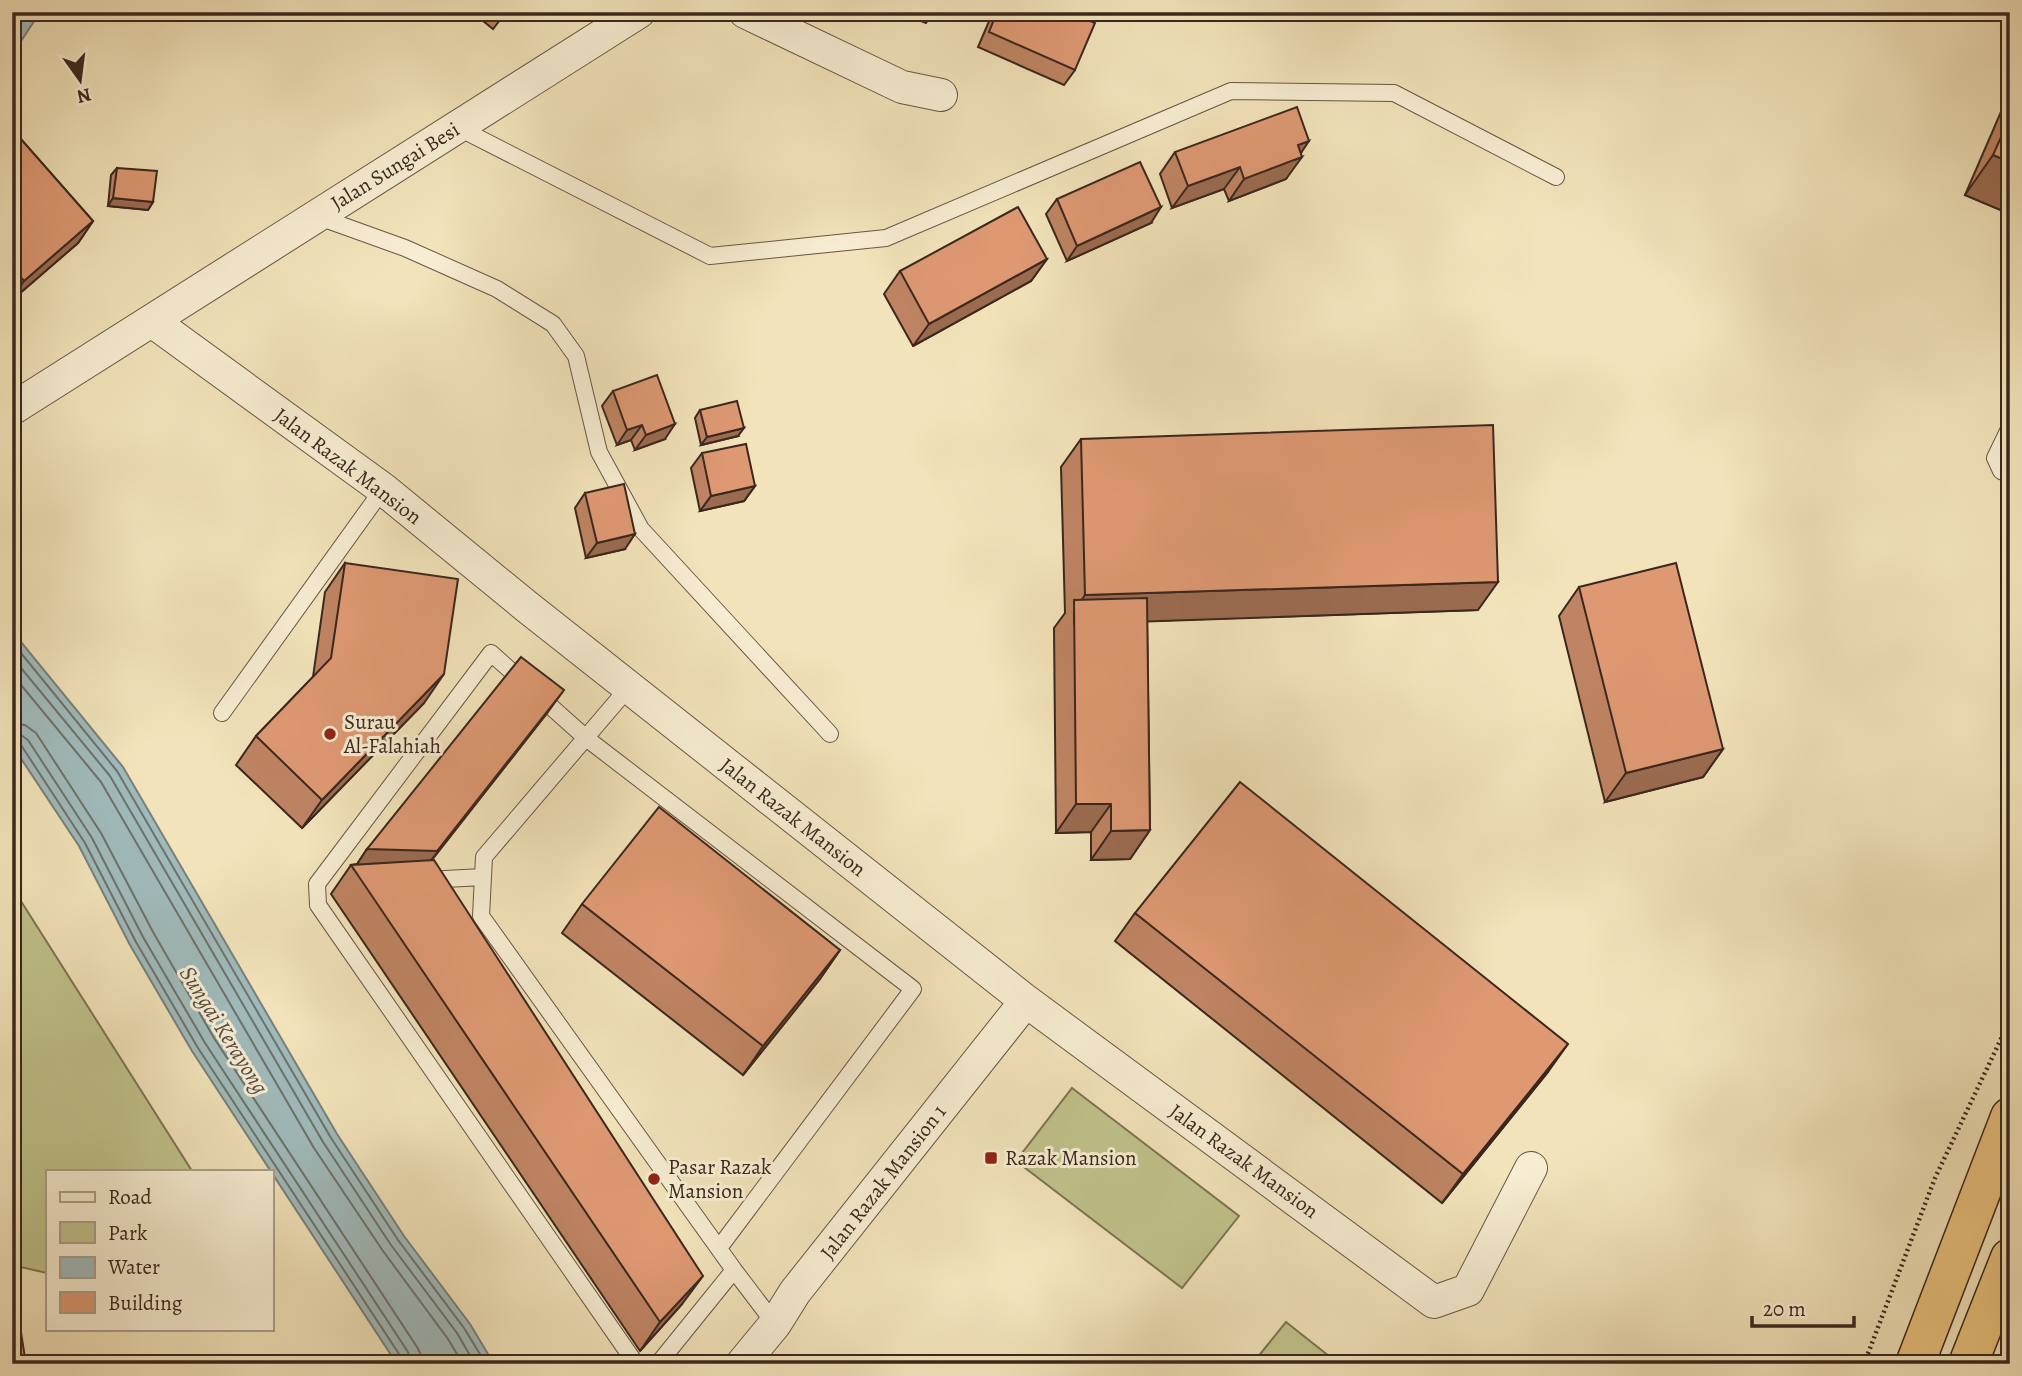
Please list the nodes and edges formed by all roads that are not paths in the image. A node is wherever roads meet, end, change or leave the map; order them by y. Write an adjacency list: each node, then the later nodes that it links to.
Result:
1 (639, 12): 4 (street, Jalan Sungai Besi)
2 (745, 12): 3 (street)
3 (941, 95)
4 (457, 127): 5 (lane); 6 (street, Jalan Sungai Besi)
5 (1556, 177)
6 (316, 216): 7 (street, Jalan Sungai Besi); 14 (lane)
7 (152, 321): 8 (street); 11 (street, Jalan Razak Mansion)
8 (12, 409)
9 (2010, 427): 10 (lane)
10 (2010, 475)
11 (383, 489): 12 (street, Jalan Razak Mansion); 13 (lane)
12 (629, 688): 15 (lane); 18 (street, Jalan Razak Mansion)
13 (222, 713)
14 (830, 734)
15 (586, 738): 16 (lane); 21 (lane); 25 (lane)
16 (483, 877): 17 (lane); 21 (lane)
17 (414, 880)
18 (1026, 1001): 20 (street, Jalan Razak Mansion); 24 (street, Jalan Razak Mansion 1)
19 (2010, 1116): 28 (highway)
20 (1531, 1168)
21 (719, 1248): 23 (lane)
22 (2010, 1258): 29 (highway)
23 (734, 1270): 24 (lane); 26 (lane)
24 (775, 1324): 27 (street, Jalan Razak Mansion 1)
25 (636, 1364)
26 (658, 1364)
27 (742, 1364)
28 (1915, 1364)
29 (1968, 1364)

